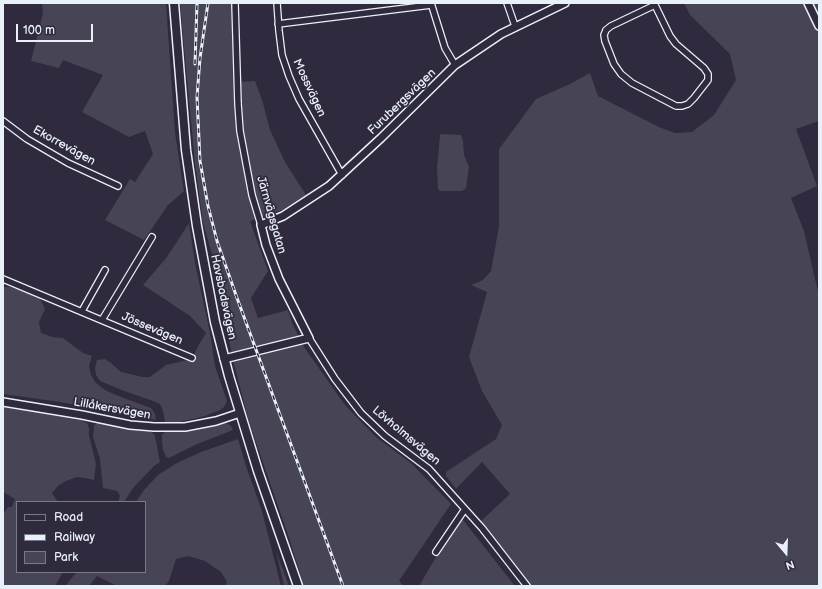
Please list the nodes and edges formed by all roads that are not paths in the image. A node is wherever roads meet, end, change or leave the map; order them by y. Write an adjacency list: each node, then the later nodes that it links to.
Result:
1 (174, 3): 24 (main road, Havsbadsvägen)
2 (235, 3): 16 (street, Järnvägsgatan)
3 (277, 3): 9 (street, Mossvägen)
4 (507, 3): 10 (street)
5 (565, 3): 10 (street, Furubergsvägen)
6 (808, 3): 11 (street)
7 (431, 4): 9 (street); 12 (street)
8 (655, 4): 8 (street)
9 (278, 24): 14 (street, Mossvägen)
10 (515, 26): 12 (street, Furubergsvägen)
11 (819, 26)
12 (455, 65): 14 (street, Furubergsvägen)
13 (3, 121): 15 (street, Ekorrevägen)
14 (342, 175): 16 (street, Furubergsvägen)
15 (118, 186)
16 (261, 225): 22 (street, Järnvägsgatan)
17 (152, 236): 21 (street, Jössevägen)
18 (105, 270): 20 (street)
19 (3, 279): 20 (street, Jössevägen)
20 (82, 311): 21 (street, Jössevägen)
21 (102, 320): 23 (street, Jössevägen)
22 (309, 338): 24 (street); 27 (street, Lövholmsvägen)
23 (192, 358)
24 (224, 359): 26 (main road, Havsbadsvägen)
25 (3, 402): 26 (street, Lillåkersvägen)
26 (240, 413): 29 (main road, Havsbadsvägen)
27 (465, 509): 28 (street); 30 (street, Lövholmsvägen)
28 (436, 552)
29 (298, 586)
30 (527, 586)

